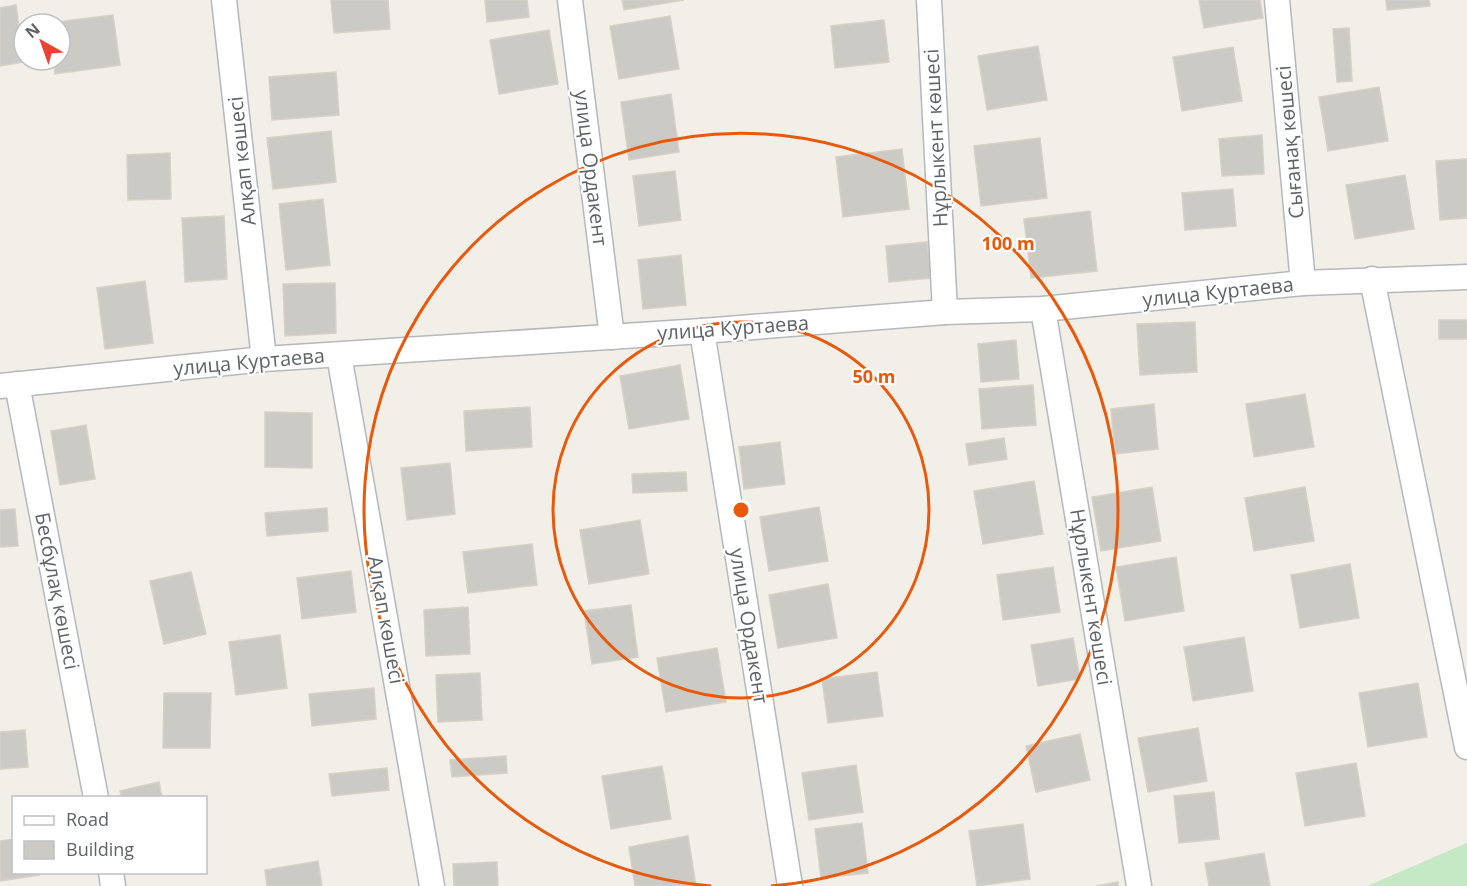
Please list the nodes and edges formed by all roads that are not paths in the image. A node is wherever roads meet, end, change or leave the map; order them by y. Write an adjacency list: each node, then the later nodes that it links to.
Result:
1 (224, 0): 13 (street, Алқап көшесі)
2 (570, 0): 11 (street, улица Ордакент)
3 (929, 0): 9 (street, Нұрлыкент көшесі)
4 (1277, 0): 7 (street, Сығанақ көшесі)
5 (1467, 277): 6 (street, улица Куртаева)
6 (1372, 279): 7 (street, улица Куртаева); 15 (street)
7 (1303, 283): 8 (street, улица Куртаева)
8 (1043, 309): 9 (street, улица Куртаева); 19 (street, Нұрлыкент көшесі)
9 (945, 312): 10 (street, улица Куртаева)
10 (702, 331): 11 (street, улица Куртаева); 18 (street, улица Ордакент)
11 (612, 337): 12 (street, улица Куртаева)
12 (339, 355): 13 (street, улица Куртаева); 17 (street, Алқап көшесі)
13 (264, 359): 14 (street, улица Куртаева)
14 (8, 385): 16 (street, Бесбұлақ көшесі)
15 (1467, 747)
16 (96, 796)
17 (432, 886)
18 (790, 886)
19 (1139, 886)

